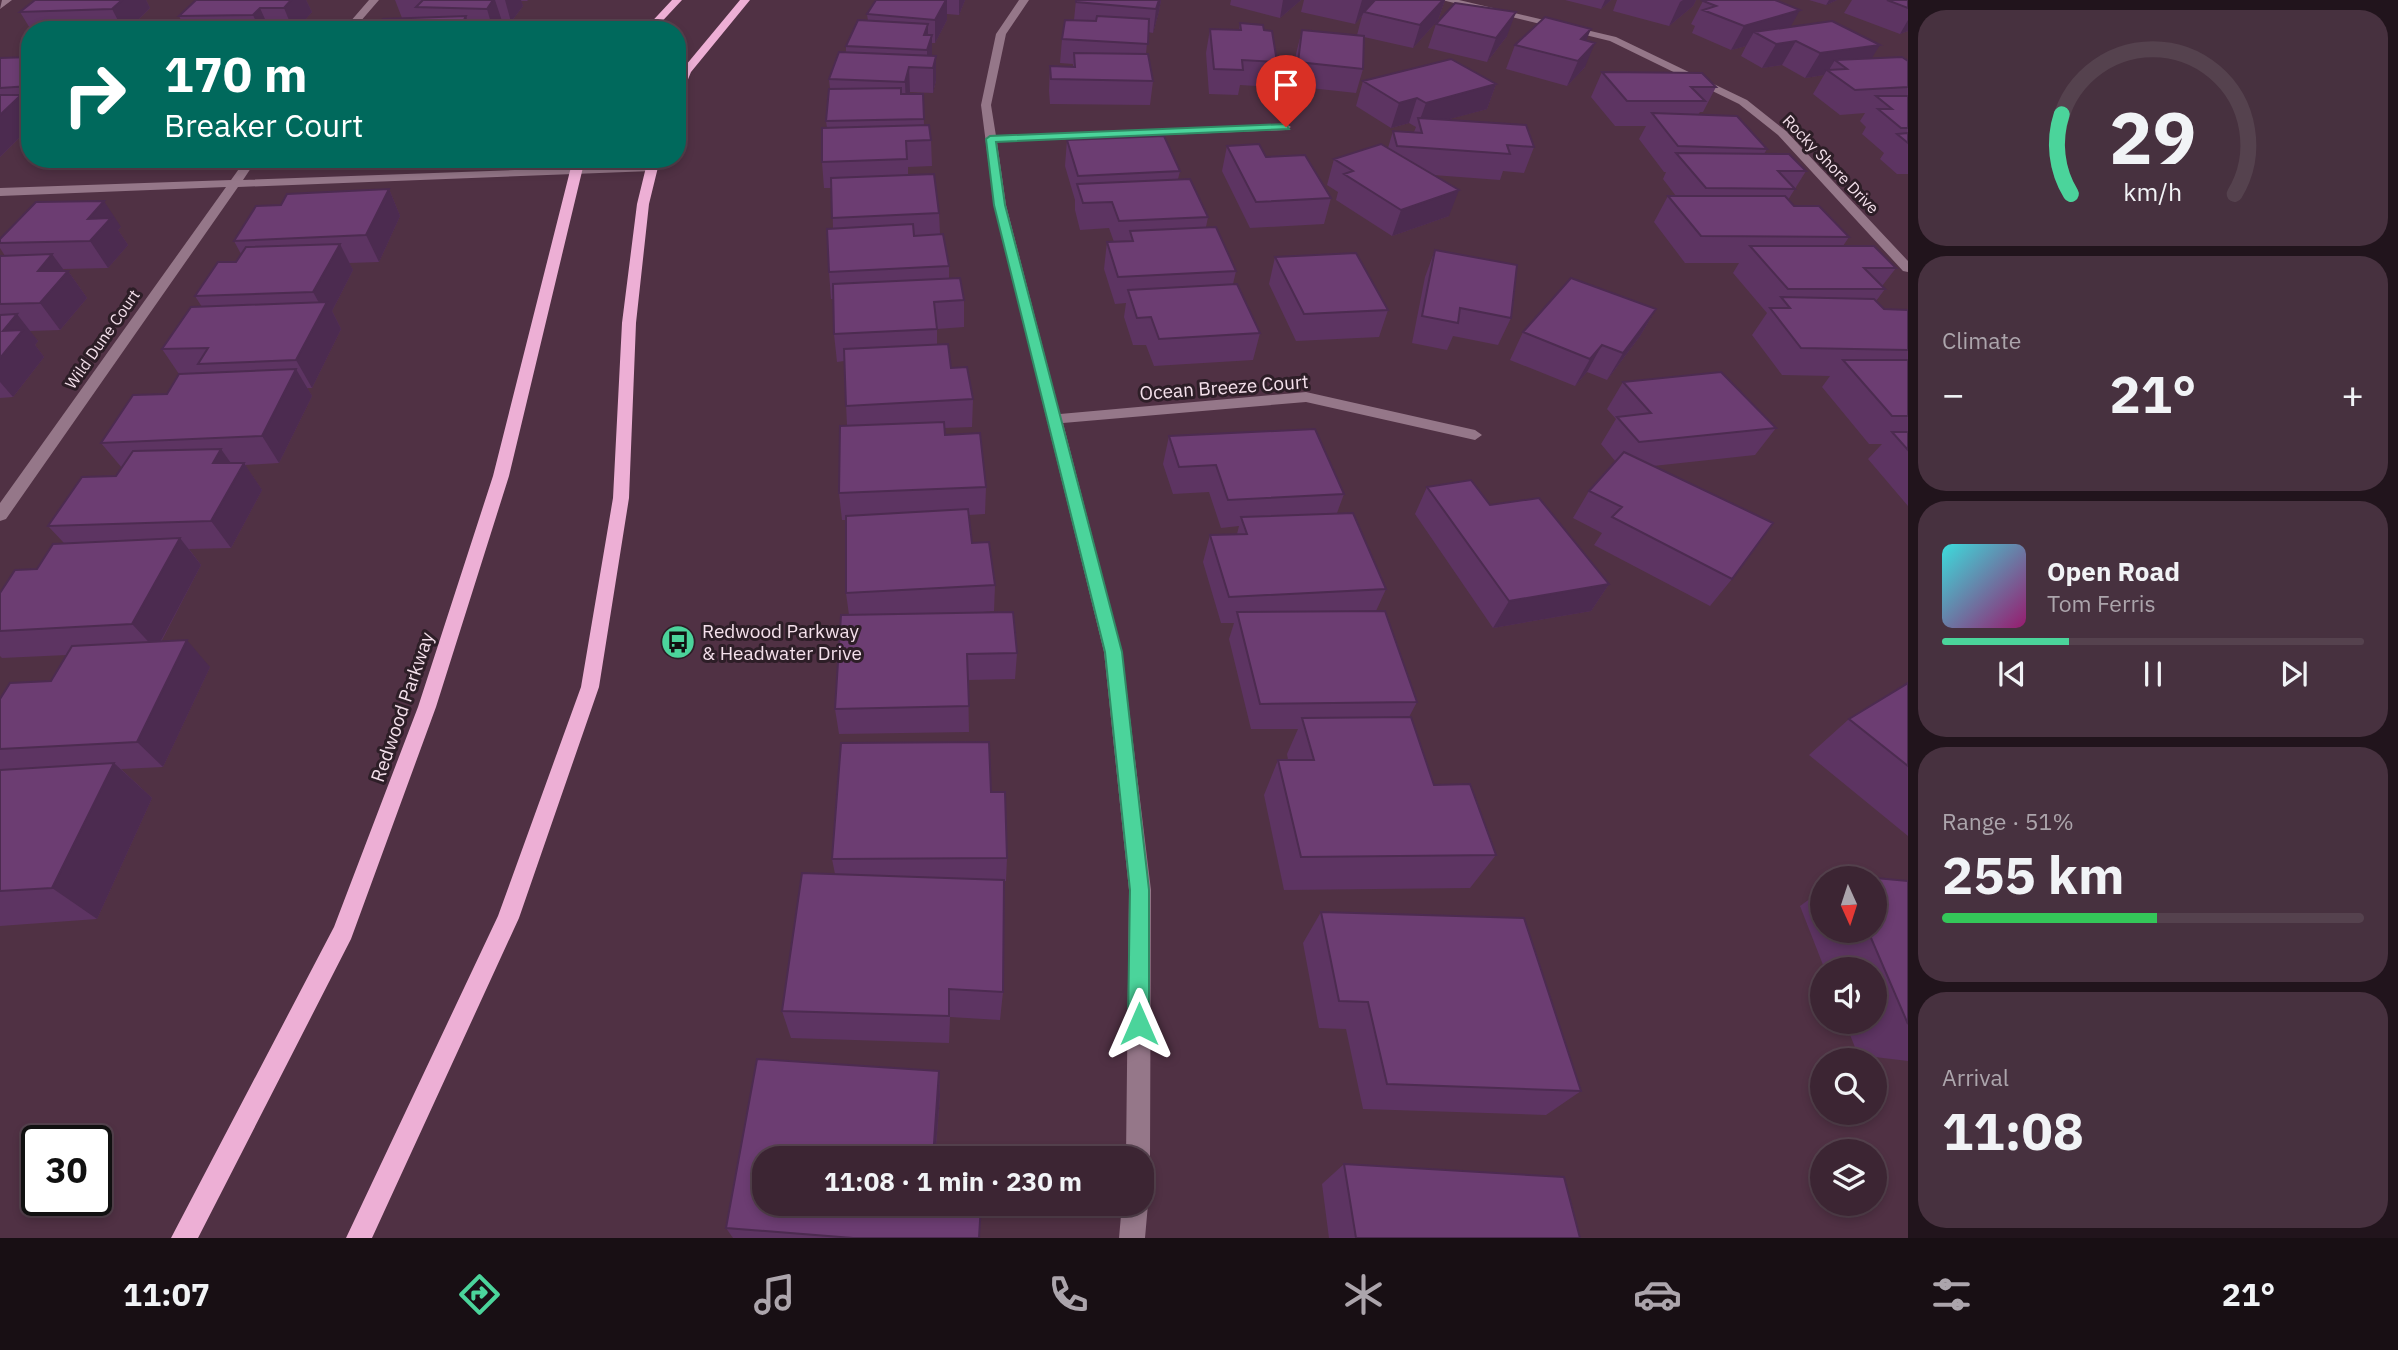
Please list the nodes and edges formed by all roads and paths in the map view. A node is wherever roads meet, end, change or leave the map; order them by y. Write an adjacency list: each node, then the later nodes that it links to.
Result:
1 (7, 0): 7 (street)
2 (374, 0): 8 (street)
3 (677, 0): 9 (main road)
4 (745, 0): 10 (main road)
5 (1024, 0): 12 (street)
6 (1447, 0): 19 (street, Rocky Shore Drive)
7 (0, 6)
8 (356, 21)
9 (657, 21)
10 (686, 71)
11 (1286, 127): 12 (street)
12 (990, 139): 20 (street)
13 (246, 168): 17 (street, Wild Dune Court)
14 (523, 168): 17 (street)
15 (576, 168): 25 (main road, Redwood Parkway)
16 (652, 168): 26 (main road)
17 (234, 184): 18 (street); 22 (street, Wild Dune Court)
18 (0, 192)
19 (1908, 268)
20 (1056, 419): 21 (street, Ocean Breeze Court); 23 (street)
21 (1475, 435)
22 (0, 515)
23 (1138, 1146)
24 (1135, 1216): 27 (street)
25 (184, 1238)
26 (359, 1238)
27 (1132, 1238)

